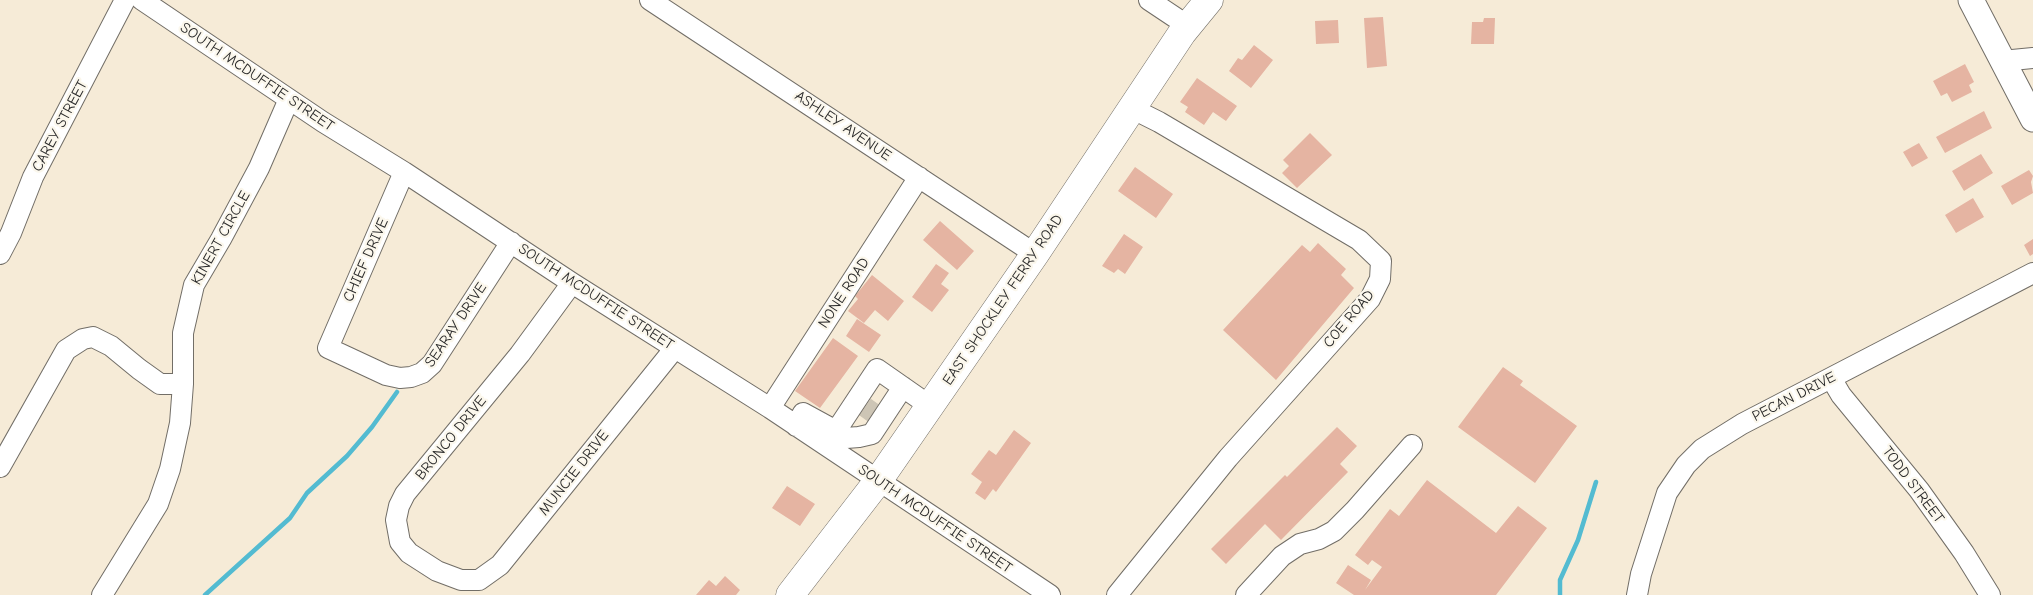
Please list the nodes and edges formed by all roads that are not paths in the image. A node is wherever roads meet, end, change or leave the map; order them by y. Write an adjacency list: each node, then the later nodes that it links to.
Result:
1 (125, 0): 16 (street, CAREY STREET)
2 (142, 0): 10 (street, SOUTH MCDUFFIE STREET)
3 (650, 0): 14 (street, ASHLEY AVENUE)
4 (1149, 0): 7 (street)
5 (1209, 0): 7 (highway, EAST SHOCKLEY FERRY ROAD)
6 (1971, 0): 9 (main road)
7 (1188, 26): 11 (highway, EAST SHOCKLEY FERRY ROAD)
8 (2033, 58): 9 (street)
9 (2002, 62): 12 (main road)
10 (289, 99): 13 (street, SOUTH MCDUFFIE STREET); 23 (street, KINERT CIRCLE)
11 (1133, 109): 17 (highway, EAST SHOCKLEY FERRY ROAD); 36 (street, COE ROAD)
12 (2033, 119)
13 (404, 172): 15 (street, SOUTH MCDUFFIE STREET); 20 (street, CHIEF DRIVE)
14 (919, 177): 17 (street, ASHLEY AVENUE); 26 (street, NONE ROAD)
15 (511, 242): 19 (street, SOUTH MCDUFFIE STREET); 20 (street, SEARAY DRIVE)
16 (0, 254)
17 (1035, 254): 25 (highway, EAST SHOCKLEY FERRY ROAD)
18 (2033, 273): 22 (street, PECAN DRIVE)
19 (572, 283): 21 (street, SOUTH MCDUFFIE STREET); 32 (street, BRONCO DRIVE)
20 (328, 348)
21 (674, 348): 26 (street, SOUTH MCDUFFIE STREET); 32 (street, MUNCIE DRIVE)
22 (1831, 378): 38 (street, PECAN DRIVE); 39 (street, TODD STREET)
23 (183, 384): 30 (street); 33 (street, KINERT CIRCLE)
24 (903, 387): 25 (street); 27 (street); 27 (street)
25 (930, 406): 31 (highway, EAST SHOCKLEY FERRY ROAD)
26 (770, 408): 28 (street, SOUTH MCDUFFIE STREET)
27 (870, 411): 28 (street); 28 (street)
28 (831, 439): 31 (street, SOUTH MCDUFFIE STREET)
29 (1412, 445): 37 (street)
30 (0, 467)
31 (878, 481): 34 (highway, EAST SHOCKLEY FERRY ROAD); 35 (street, SOUTH MCDUFFIE STREET)
32 (462, 580)
33 (102, 595)
34 (790, 595)
35 (1050, 595)
36 (1117, 595)
37 (1246, 595)
38 (1637, 595)
39 (1990, 595)

